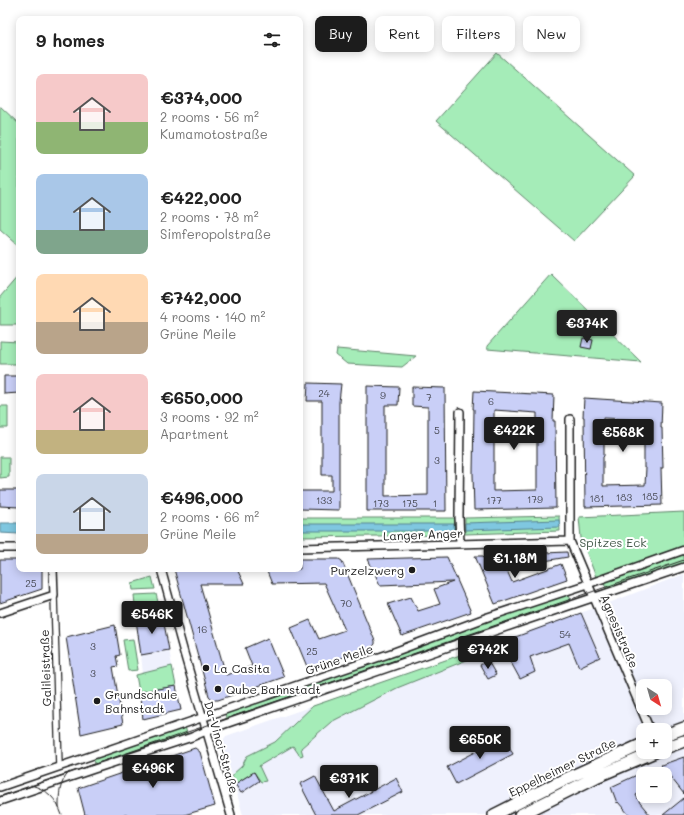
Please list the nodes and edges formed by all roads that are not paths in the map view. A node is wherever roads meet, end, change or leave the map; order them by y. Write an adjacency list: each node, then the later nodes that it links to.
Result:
1 (460, 412): 4 (street)
2 (570, 419): 3 (street)
3 (570, 541): 4 (street, Langer Anger); 12 (street, Agnesistraße)
4 (460, 544): 7 (street, Langer Anger)
5 (0, 548): 6 (street)
6 (16, 548)
7 (303, 548)
8 (684, 550): 12 (street, Grüne Meile)
9 (684, 567): 14 (street, Grüne Meile)
10 (53, 572): 13 (street, Galileistraße)
11 (163, 572): 16 (street, Da-Vinci-Straße)
12 (588, 584): 14 (street, Agnesistraße); 16 (street, Grüne Meile)
13 (54, 595): 15 (street); 25 (street, Galileistraße)
14 (593, 597): 17 (street, Agnesistraße); 19 (street, Grüne Meile)
15 (0, 613)
16 (202, 718): 19 (street, Da-Vinci-Straße); 25 (street, Grüne Meile)
17 (647, 723)
18 (684, 728): 20 (main road)
19 (206, 731): 27 (street, Grüne Meile); 28 (street, Da-Vinci-Straße)
20 (672, 732)
21 (684, 741): 22 (main road)
22 (672, 745)
23 (636, 747): 29 (main road, Eppelheimer Straße)
24 (638, 759): 30 (main road, Eppelheimer Straße)
25 (60, 767): 26 (street, Grüne Meile)
26 (0, 787)
27 (0, 802)
28 (231, 815)
29 (494, 815)
30 (520, 815)

